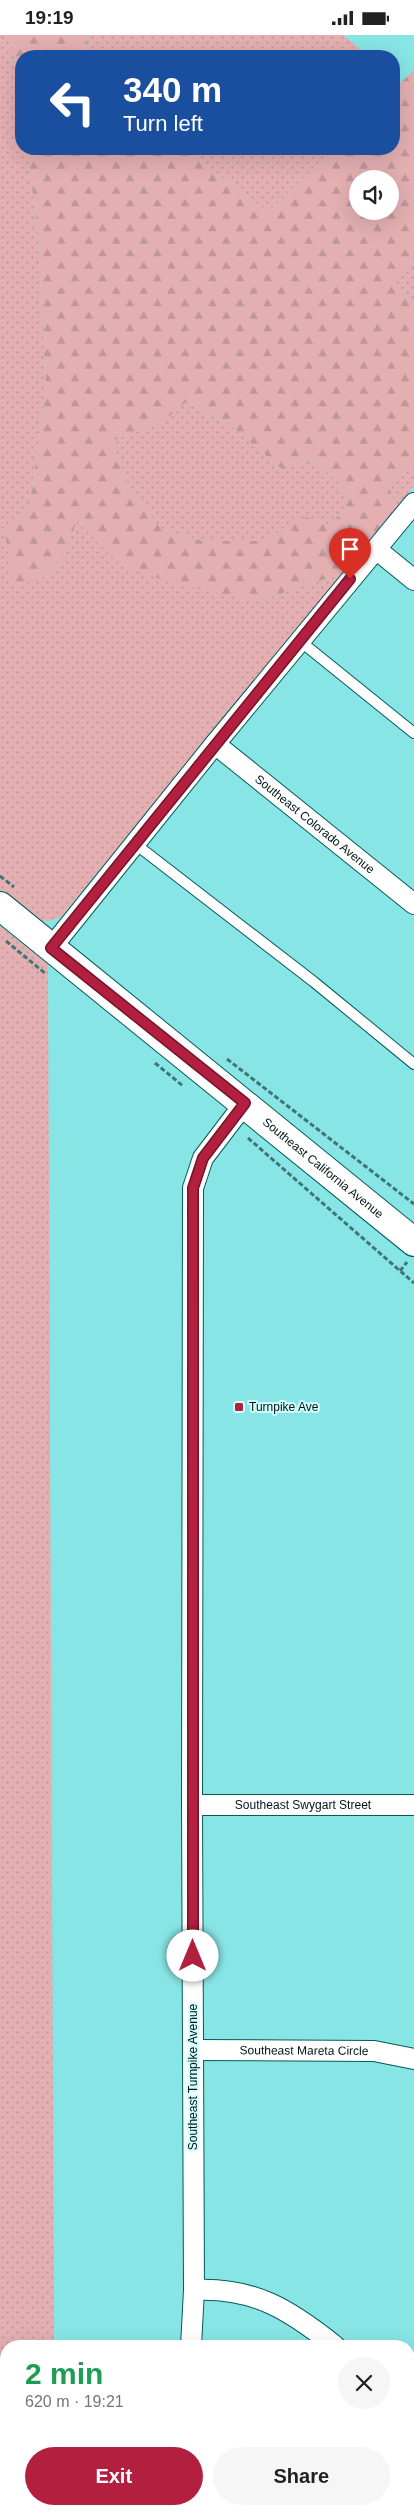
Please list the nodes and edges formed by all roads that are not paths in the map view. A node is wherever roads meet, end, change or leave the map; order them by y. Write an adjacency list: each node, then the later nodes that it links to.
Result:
1 (414, 503): 2 (street)
2 (376, 549): 3 (street); 4 (street)
3 (414, 579)
4 (300, 641): 5 (lane); 6 (street)
5 (414, 733)
6 (215, 744): 7 (street); 9 (street, Southeast Colorado Avenue)
7 (134, 843): 10 (street); 11 (lane)
8 (9, 898): 10 (main road, Southeast California Avenue)
9 (414, 904)
10 (51, 948): 12 (main road, Southeast California Avenue)
11 (414, 1065)
12 (238, 1113): 13 (main road, Southeast California Avenue); 14 (street, Southeast Turnpike Avenue)
13 (414, 1242)
14 (192, 1805): 15 (street, Southeast Swygart Street); 16 (street, Southeast Turnpike Avenue)
15 (414, 1805)
16 (193, 2050): 17 (street, Southeast Mareta Circle); 18 (street, Southeast Turnpike Avenue)
17 (414, 2059)
18 (194, 2289): 19 (street, Southeast Turnpike Avenue); 20 (street)
19 (191, 2340)
20 (327, 2340)

